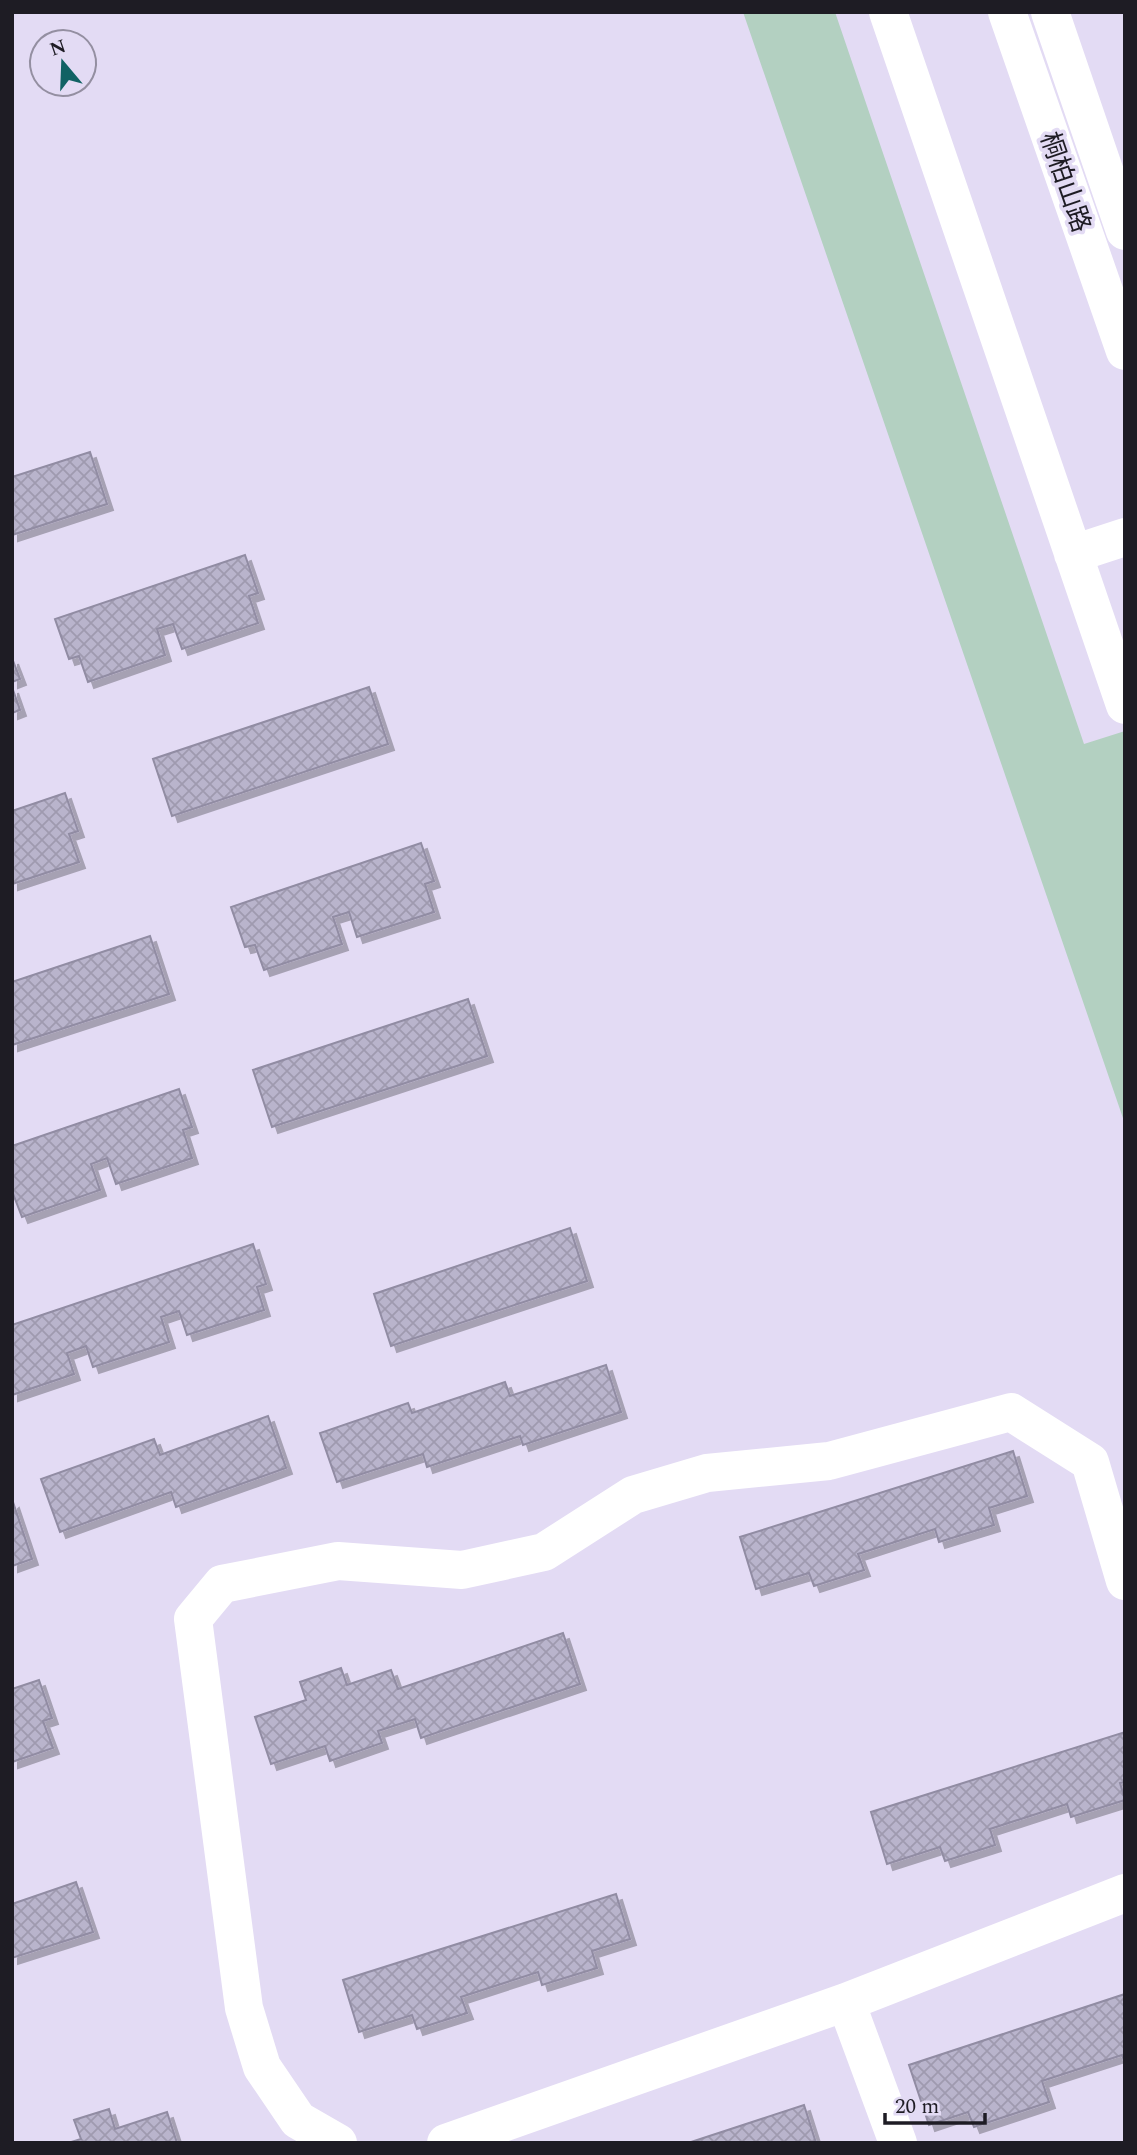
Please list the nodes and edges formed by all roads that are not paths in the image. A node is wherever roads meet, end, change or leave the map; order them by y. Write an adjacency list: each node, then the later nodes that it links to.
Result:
1 (888, 12): 7 (street)
2 (1007, 12): 5 (street, 桐柏山路)
3 (1050, 12): 4 (street, 桐柏山路)
4 (1125, 231)
5 (1125, 351)
6 (1125, 537): 7 (street)
7 (1073, 554): 8 (street)
8 (1125, 705)
9 (1125, 1581): 12 (street)
10 (1125, 1893): 11 (street)
11 (846, 2002): 13 (street); 14 (street)
12 (338, 2143)
13 (446, 2143)
14 (898, 2143)

